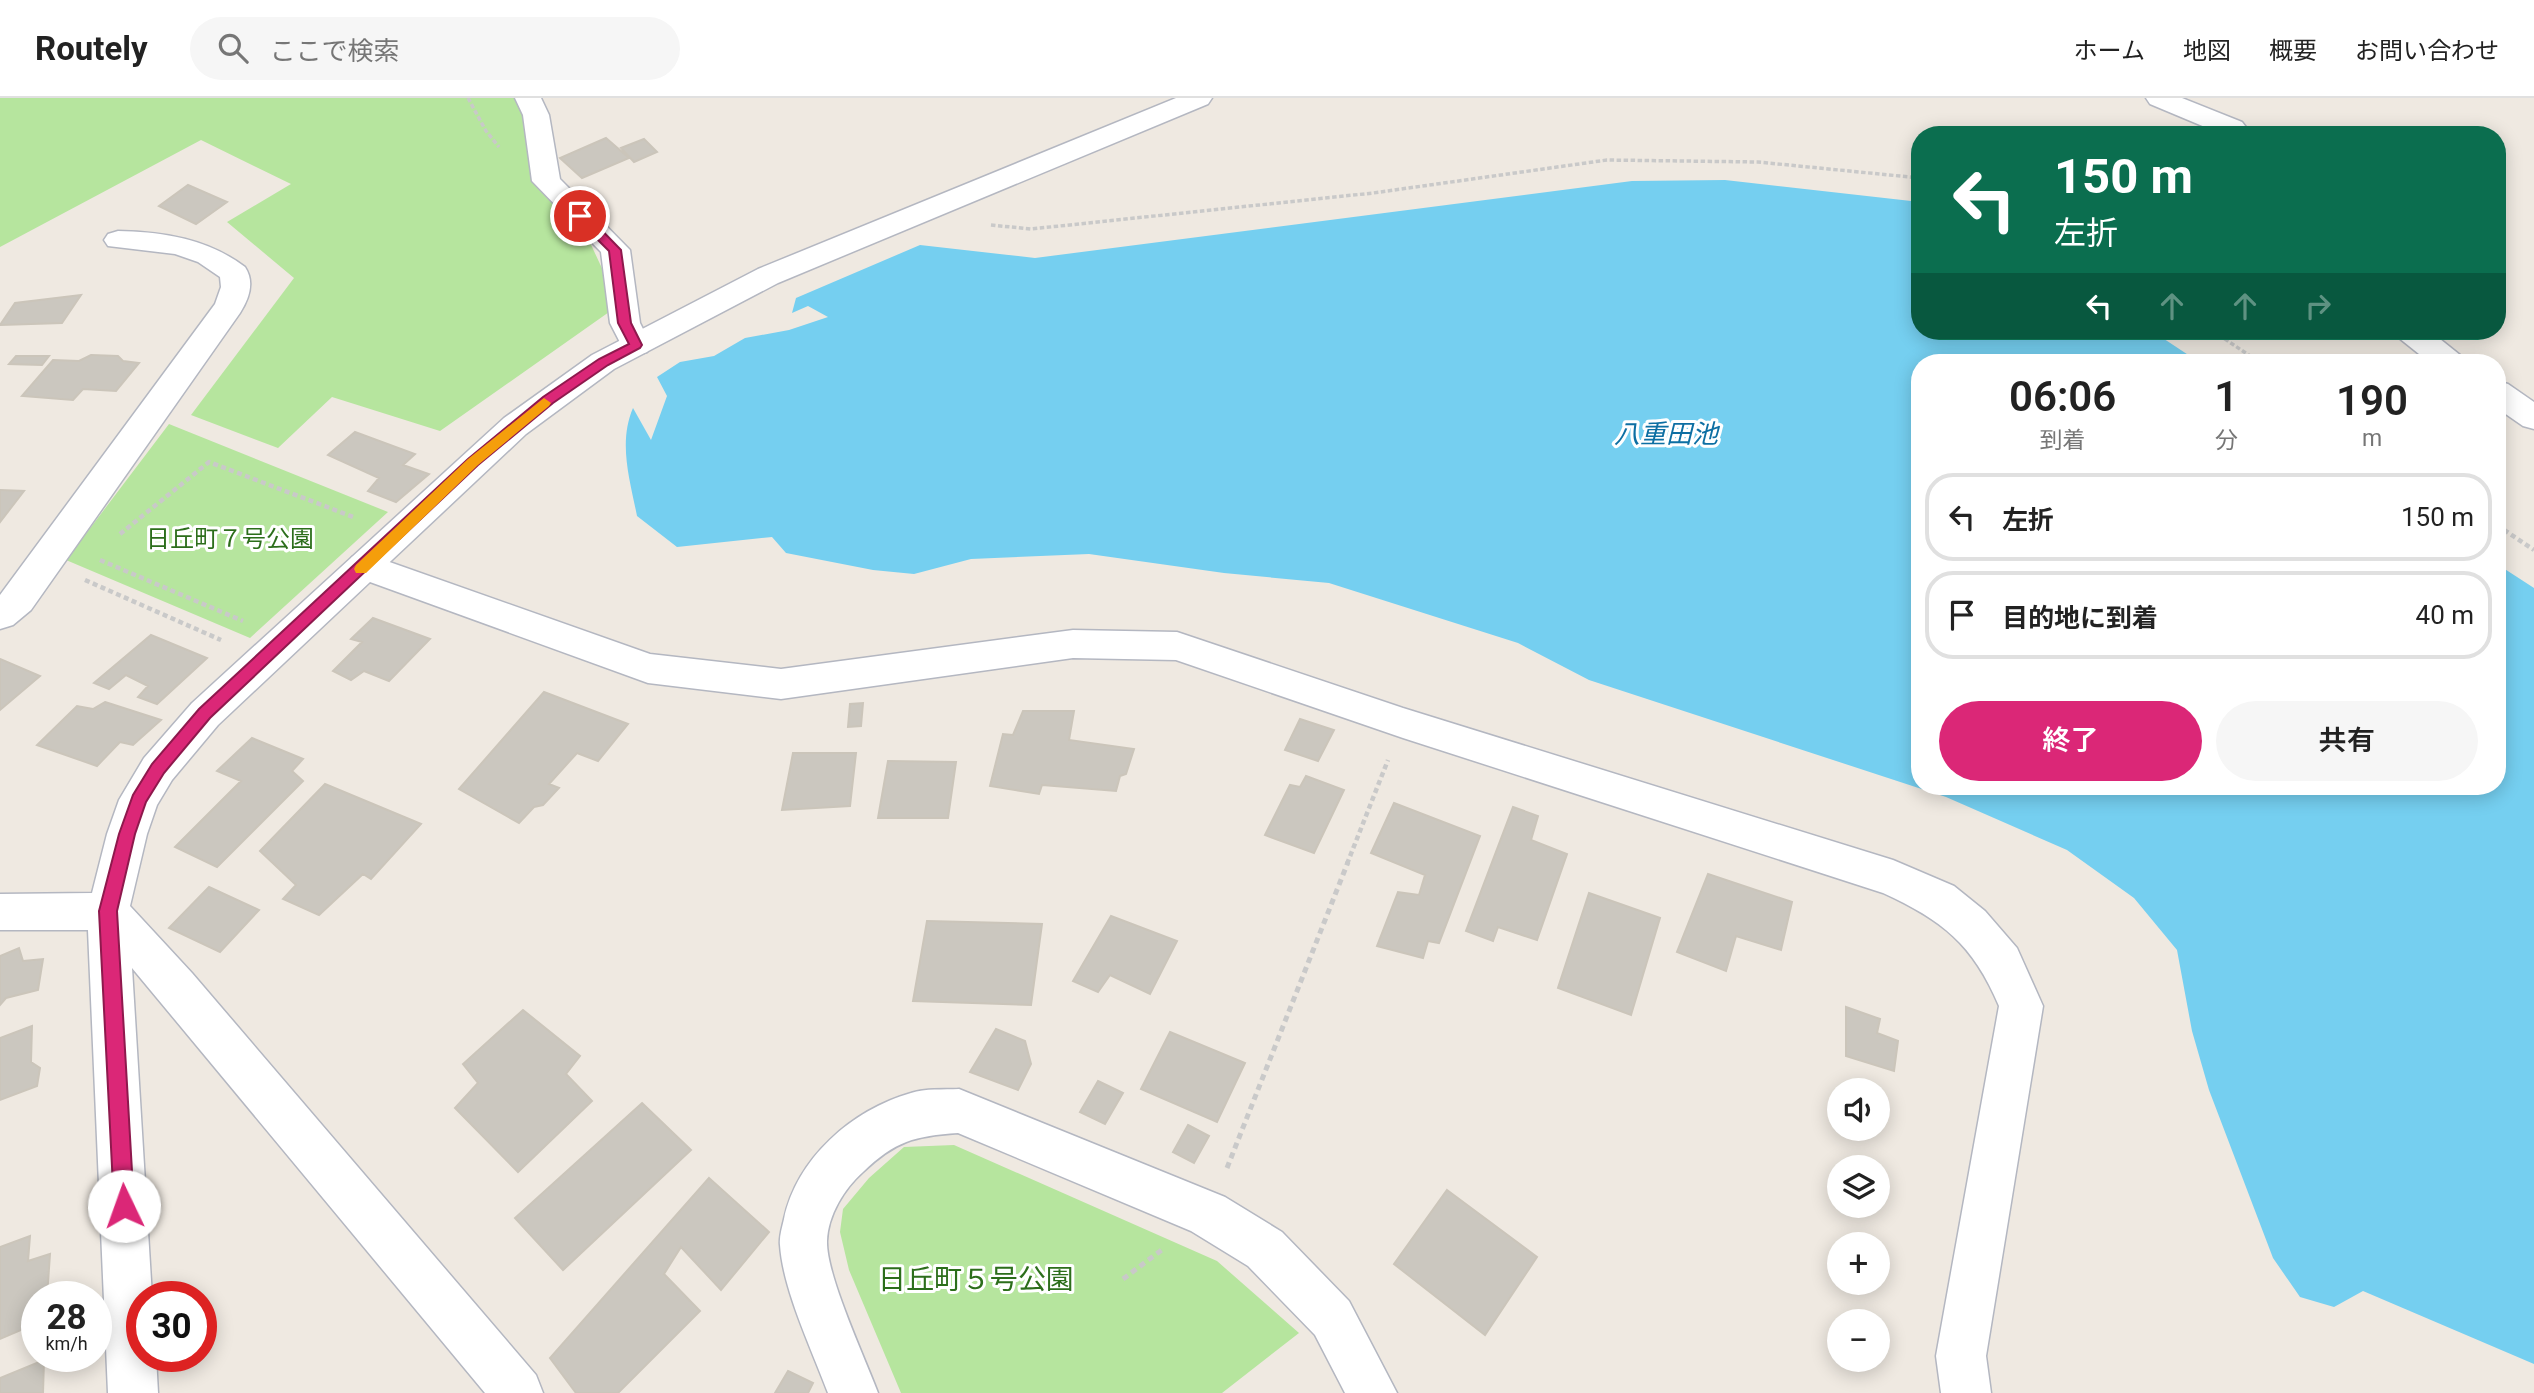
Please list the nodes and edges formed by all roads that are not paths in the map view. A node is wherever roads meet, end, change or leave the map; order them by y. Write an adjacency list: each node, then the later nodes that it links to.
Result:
1 (528, 98): 7 (street)
2 (1199, 98): 7 (street)
3 (2159, 98): 4 (street)
4 (2228, 126)
5 (118, 240): 12 (street)
6 (2421, 340): 8 (street)
7 (636, 345): 11 (street)
8 (2439, 354)
9 (2513, 396): 10 (street)
10 (2534, 418)
11 (364, 566): 13 (street); 19 (street)
12 (0, 615)
13 (108, 911): 14 (street); 15 (street); 16 (street)
14 (0, 912)
15 (133, 1393)
16 (518, 1393)
17 (853, 1393): 18 (street)
18 (1372, 1393)
19 (1966, 1393)

